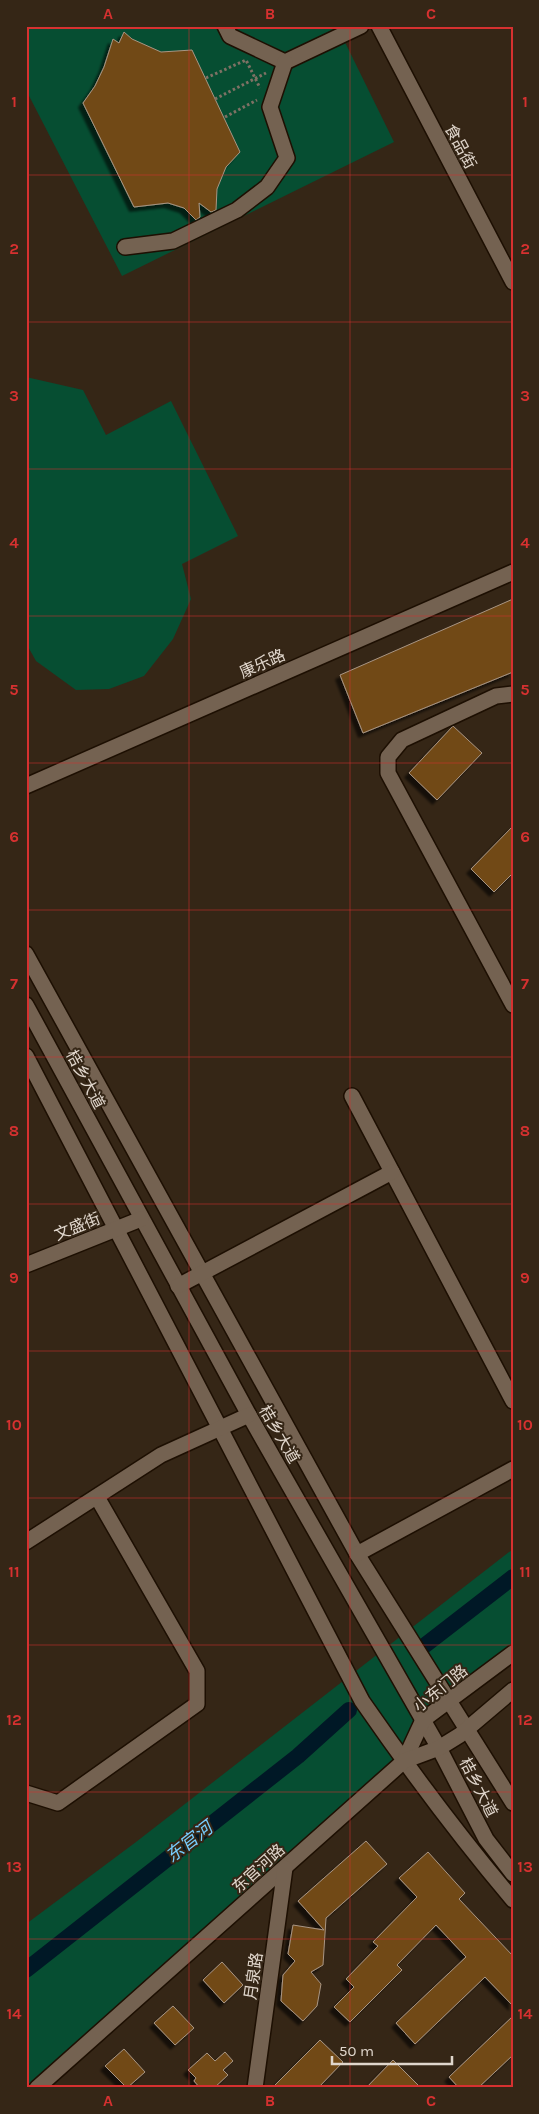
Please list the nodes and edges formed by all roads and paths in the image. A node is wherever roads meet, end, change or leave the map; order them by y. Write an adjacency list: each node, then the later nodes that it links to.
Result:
1 (225, 26): 4 (street)
2 (360, 26): 4 (street)
3 (379, 26): 10 (street, 食品街)
4 (285, 62): 9 (street)
5 (206, 78): 6 (path)
6 (255, 79): 7 (path); 8 (path)
7 (215, 99)
8 (225, 117)
9 (125, 247)
10 (513, 282)
11 (513, 572): 13 (street, 康乐路)
12 (513, 694): 16 (street)
13 (26, 786)
14 (26, 954): 23 (street)
15 (26, 1005): 20 (street, 桔乡大道)
16 (513, 1005)
17 (26, 1056): 21 (street)
18 (352, 1096): 19 (street)
19 (392, 1172): 23 (street); 25 (street)
20 (141, 1219): 21 (street, 文盛街); 24 (street, 桔乡大道)
21 (115, 1230): 22 (street, 文盛街); 27 (street)
22 (26, 1265)
23 (202, 1272): 24 (street); 31 (street)
24 (178, 1286): 26 (street, 桔乡大道)
25 (513, 1401)
26 (249, 1415): 27 (street); 35 (street, 桔乡大道)
27 (219, 1429): 29 (street); 38 (street)
28 (513, 1468): 31 (street)
29 (97, 1497): 30 (street); 39 (street)
30 (26, 1542)
31 (357, 1554): 34 (street)
32 (513, 1653): 34 (street, 小东门路)
33 (513, 1690): 36 (street, 东官河路)
34 (448, 1702): 35 (street, 小东门路); 36 (street)
35 (424, 1720): 37 (street, 桔乡大道); 38 (street, 小东门路)
36 (466, 1730): 37 (street, 东官河路); 40 (street)
37 (439, 1748): 38 (street, 东官河路); 42 (street, 桔乡大道)
38 (404, 1762): 41 (street, 东官河路); 43 (street)
39 (26, 1793)
40 (513, 1803)
41 (285, 1868): 44 (street, 东官河路); 45 (street, 月泉路)
42 (513, 1874)
43 (513, 1900)
44 (37, 2088)
45 (255, 2088)

